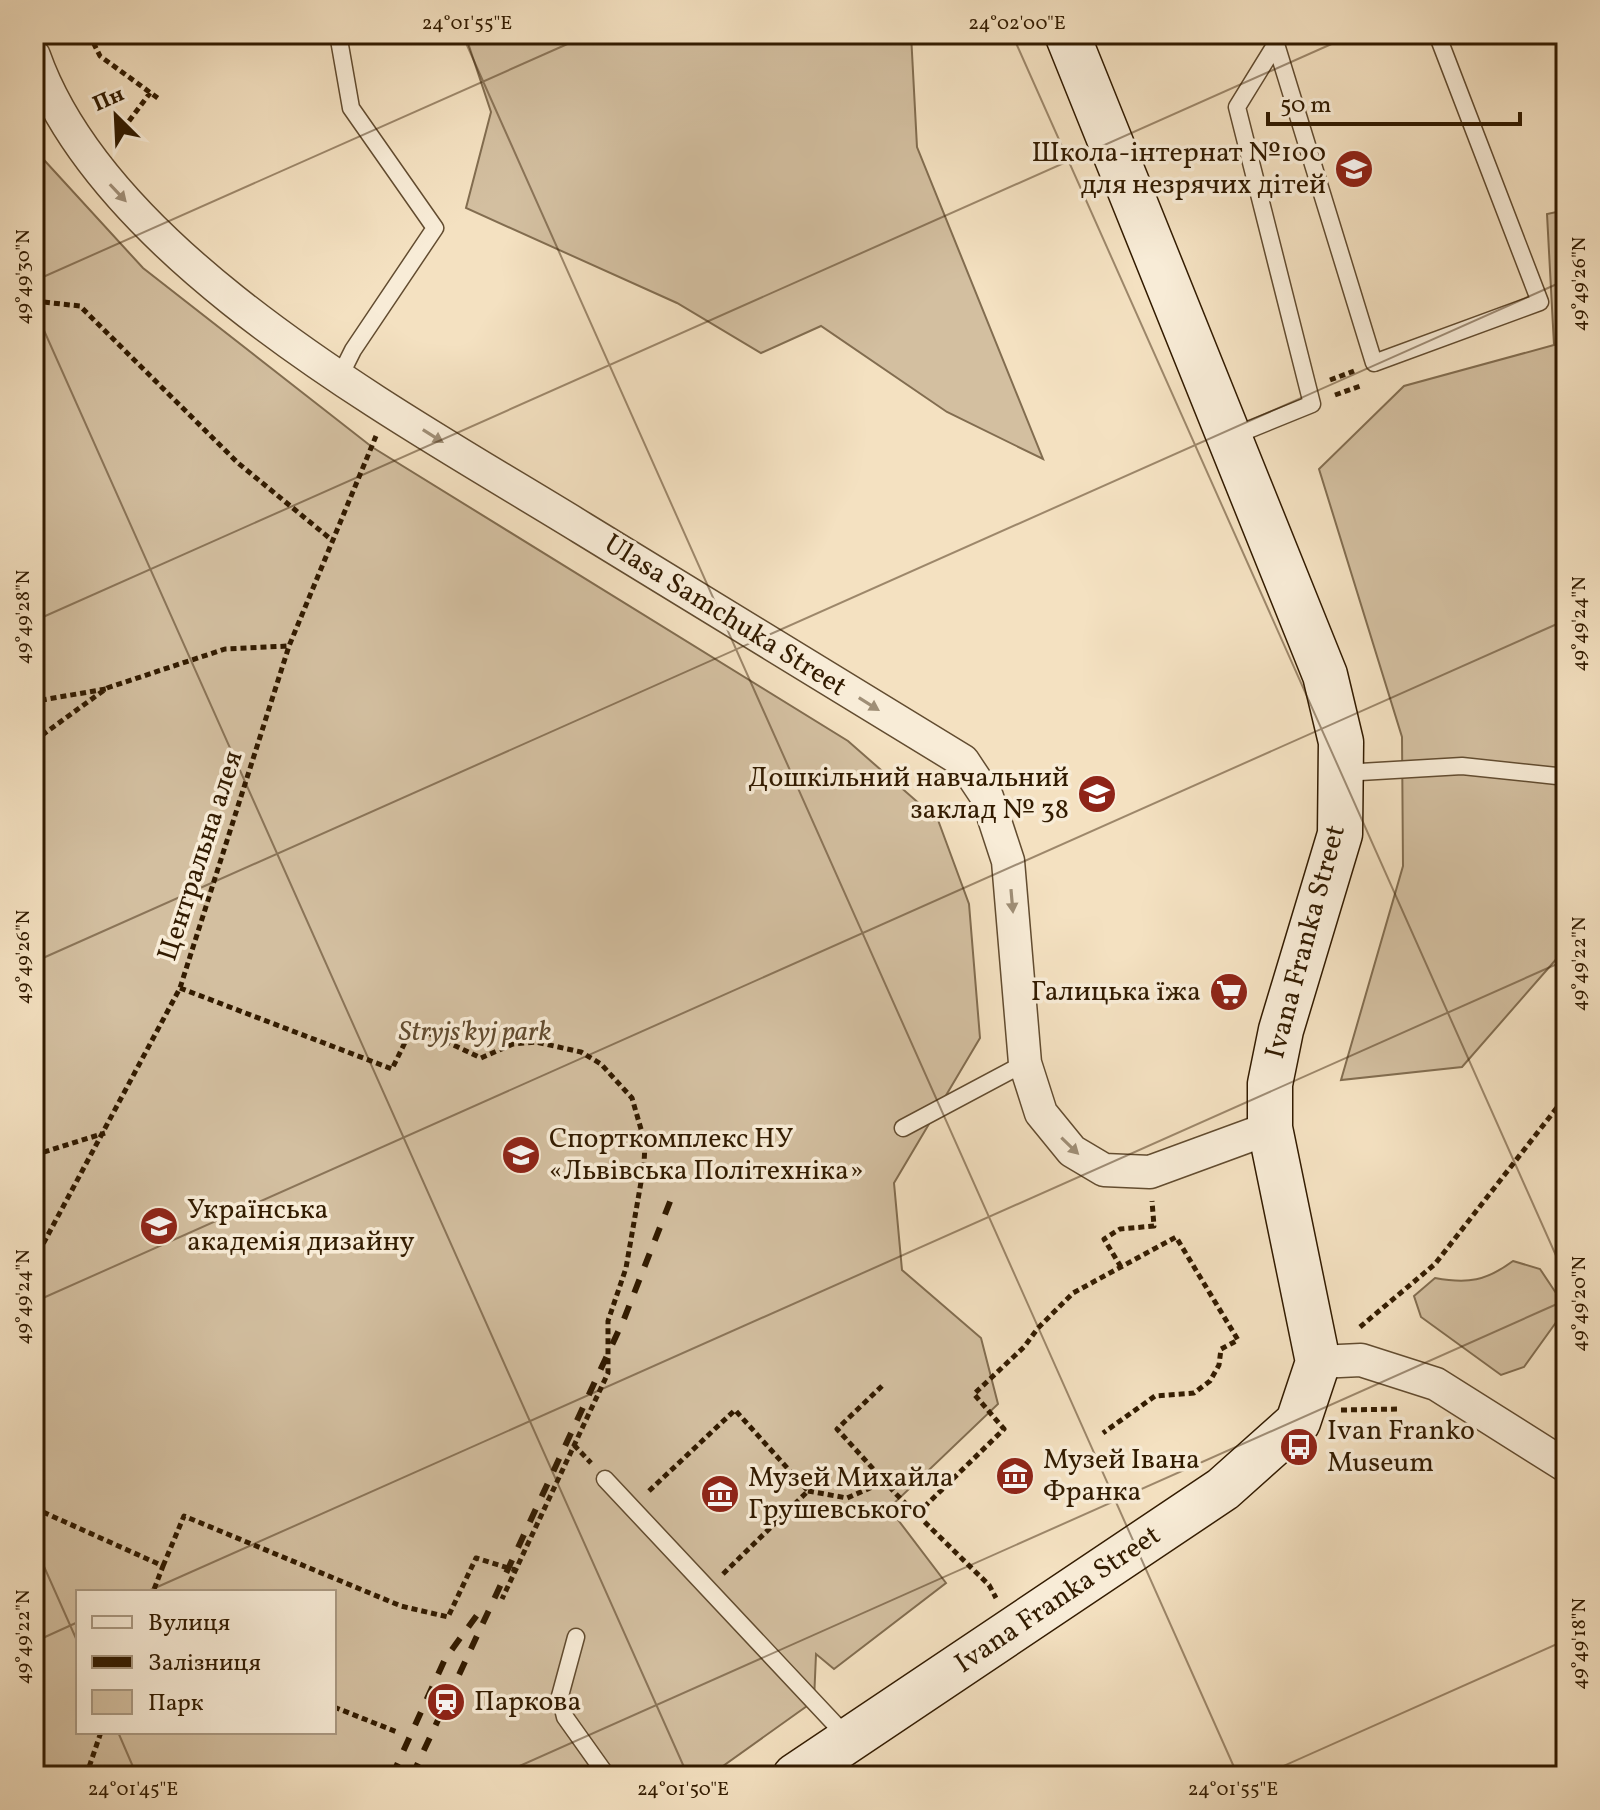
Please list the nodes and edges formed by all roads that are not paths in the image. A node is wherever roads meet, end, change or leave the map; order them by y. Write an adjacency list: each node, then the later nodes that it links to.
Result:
1 (338, 34): 6 (lane)
2 (1067, 34): 7 (main road, Ivana Franka Street)
3 (1437, 34): 4 (lane)
4 (1279, 39): 7 (lane)
5 (34, 56): 6 (street, Ulasa Samchuka Street, one-way to 6)
6 (339, 378): 10 (street, Ulasa Samchuka Street, one-way to 10)
7 (1230, 438): 8 (main road, Ivana Franka Street)
8 (1341, 773): 9 (lane); 12 (main road, Ivana Franka Street)
9 (1566, 777)
10 (1025, 1063): 11 (lane); 12 (street, Ulasa Samchuka Street, one-way to 12)
11 (903, 1128)
12 (1270, 1128): 13 (main road, Ivana Franka Street)
13 (1318, 1362): 14 (street); 17 (main road, Ivana Franka Street)
14 (1566, 1466)
15 (605, 1479): 17 (lane)
16 (576, 1637): 18 (lane)
17 (850, 1741): 19 (main road, Ivana Franka Street)
18 (607, 1776)
19 (795, 1776)

